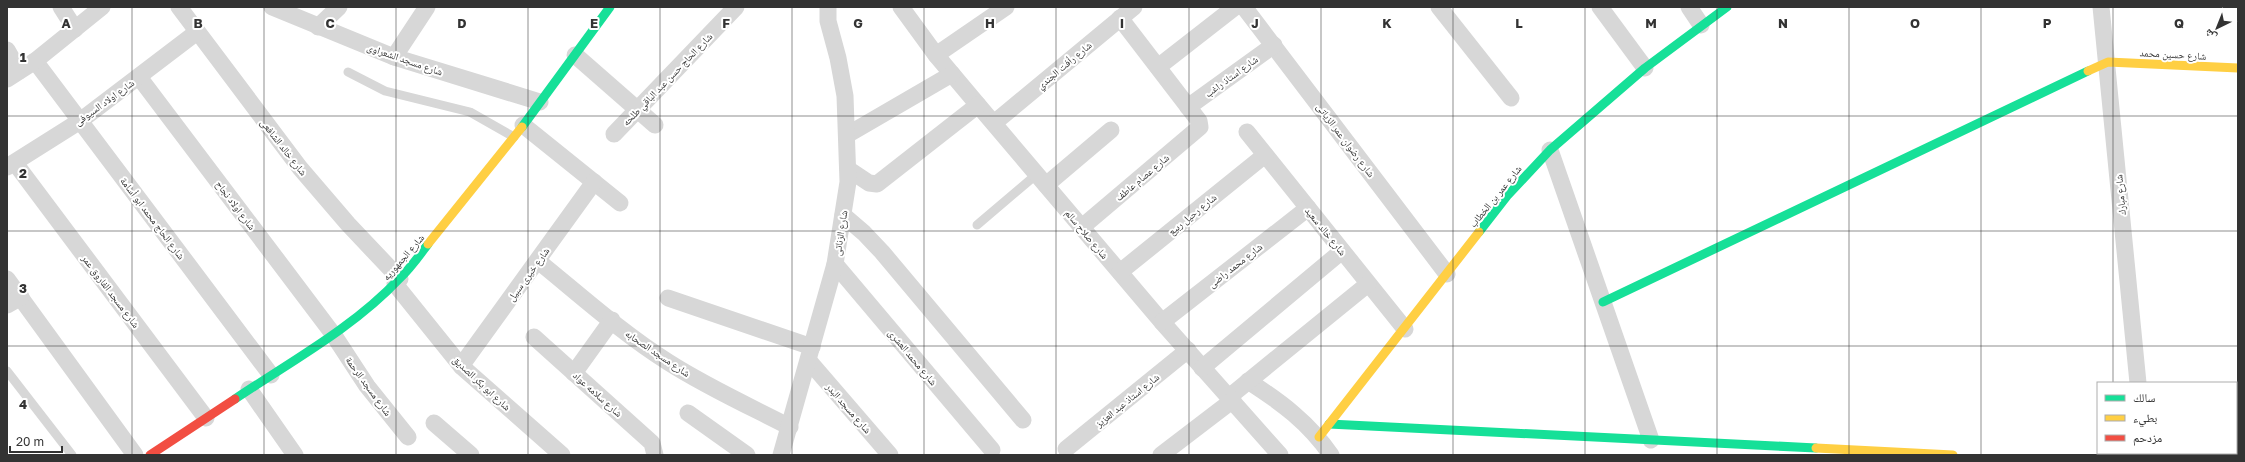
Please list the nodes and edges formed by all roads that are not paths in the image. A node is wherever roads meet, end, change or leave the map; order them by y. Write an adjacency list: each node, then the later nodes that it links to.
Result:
1 (61, 7): 23 (street)
2 (102, 7): 23 (street)
3 (179, 7): 24 (street, شارع خالد الشافعى)
4 (272, 7): 22 (street, شارع مسجد الشعراوى)
5 (339, 7): 22 (street)
6 (427, 7): 29 (street)
7 (736, 7): 43 (street, شارع الحاج حسن عبد الباقي طلحه)
8 (828, 7): 51 (street, شارع الزناتى)
9 (901, 7): 28 (street, شارع صلاح سالم)
10 (1006, 7): 28 (street)
11 (1134, 7): 20 (street, شارع رأفت الجندي)
12 (1235, 7): 32 (street)
13 (1244, 7): 25 (street, شارع رضوان عمر الزياتى)
14 (1438, 7): 39 (street)
15 (1600, 7): 33 (street)
16 (1689, 7): 21 (street)
17 (1727, 7): 21 (street, شارع عمر بن الخطاب)
18 (2101, 7): 31 (street, شارع مبارك)
19 (605, 9): 27 (street, شارع الجمهوريه)
20 (1120, 18): 32 (street); 45 (street, شارع رأفت الجندي)
21 (1701, 25): 33 (street, شارع عمر بن الخطاب)
22 (318, 27): 29 (street, شارع مسجد الشعراوى)
23 (75, 29): 30 (street)
24 (197, 32): 38 (street, شارع اولاد السيوفى); 69 (street, شارع خالد الشافعى)
25 (1274, 45): 42 (street, شارع استاذ راغب); 67 (street, شارع رضوان عمر الزياتى)
26 (7, 50): 37 (street)
27 (575, 55): 40 (street, شارع الجمهوريه); 43 (street)
28 (936, 55): 36 (street, شارع صلاح سالم)
29 (394, 57): 40 (street, شارع مسجد الشعراوى)
30 (35, 61): 37 (street); 44 (street, شارع الحاج محمد ابو أسامة)
31 (2108, 62): 34 (street, شارع حسين محمد); 73 (street); 87 (street, شارع مبارك)
32 (1158, 67): 42 (street)
33 (1645, 68): 52 (street, شارع عمر بن الخطاب)
34 (2238, 68)
35 (348, 72): 48 (lane)
36 (952, 74): 41 (street, شارع صلاح سالم); 51 (street)
37 (13, 75)
38 (139, 77): 44 (street, شارع اولاد السيوفى); 77 (street, شارع اولاد نجاح)
39 (1511, 98)
40 (540, 102): 48 (street, شارع الجمهوريه)
41 (978, 105): 45 (street, شارع صلاح سالم); 55 (street)
42 (1188, 107): 62 (street, شارع عصام عاطف)
43 (637, 110): 46 (street); 50 (street, شارع الحاج حسن عبد الباقي طلحه)
44 (80, 121): 54 (street, شارع اولاد السيوفى); 85 (street, شارع الحاج محمد ابو أسامة)
45 (994, 123): 56 (street, شارع صلاح سالم)
46 (655, 125)
47 (1111, 130): 56 (street)
48 (518, 131): 57 (street); 69 (street, شارع الجمهوريه)
49 (1247, 132): 53 (street, شارع خالد سعيد)
50 (614, 134)
51 (848, 135): 55 (street, شارع الزناتى)
52 (1550, 150): 67 (street, شارع عمر بن الخطاب); 73 (street)
53 (1265, 155): 59 (street, شارع خالد سعيد); 66 (street, شارع رحيل ربيع)
54 (11, 165): 91 (street, شارع مسجد الفاروق عمر)
55 (848, 169): 60 (street, شارع الزناتى)
56 (1041, 180): 61 (lane); 62 (street, شارع صلاح سالم)
57 (594, 182): 58 (street); 64 (street, شارع خيرى سبيل)
58 (620, 203)
59 (1308, 208): 63 (street, شارع خالد سعيد); 75 (street, شارع محمد راضى)
60 (843, 215): 65 (street, شارع الزناتى); 92 (street)
61 (977, 225)
62 (1082, 227): 66 (street, شارع صلاح سالم)
63 (1342, 251): 70 (street, شارع خالد سعيد); 82 (street)
64 (538, 261): 74 (street, شارع مسجد الصحابه); 81 (street, شارع خيرى سبيل)
65 (835, 264): 80 (street, شارع الزناتى); 99 (street, شارع محمد العشرى)
66 (1120, 272): 75 (street, شارع صلاح سالم)
67 (1447, 274): 76 (street, شارع عمر بن الخطاب)
68 (7, 278): 72 (street)
69 (398, 282): 77 (street, شارع الجمهوريه); 81 (street, شارع ابو بكر الصديق)
70 (1368, 284): 76 (street, شارع خالد سعيد); 86 (street)
71 (668, 298): 80 (street)
72 (14, 301): 102 (street)
73 (1603, 302): 97 (street)
74 (612, 320): 84 (street); 94 (street, شارع مسجد الصحابه)
75 (1162, 322): 79 (street, شارع صلاح سالم)
76 (1404, 329): 95 (street, شارع عمر بن الخطاب)
77 (333, 334): 85 (street, شارع الجمهوريه); 96 (street, شارع مسجد الرحمة)
78 (534, 337): 84 (street, شارع سلامه عواد)
79 (1188, 350): 82 (street, شارع صلاح سالم); 98 (street, شارع استاذ عبد العزيز)
80 (810, 354): 94 (street, شارع الزناتى); 110 (street, شارع مسجد البدر)
81 (461, 366): 106 (street, شارع ابو بكر الصديق)
82 (1202, 368): 89 (street, شارع صلاح سالم)
83 (7, 371): 101 (lane)
84 (574, 373): 107 (street, شارع سلامه عواد)
85 (271, 375): 88 (street, شارع الجمهوريه)
86 (1248, 381): 89 (street); 95 (street)
87 (2138, 382)
88 (249, 389): 91 (street, شارع الجمهوريه); 104 (street)
89 (1231, 398): 100 (street, شارع صلاح سالم); 111 (street)
90 (688, 413): 108 (street)
91 (206, 418): 103 (street, شارع الجمهوريه)
92 (1023, 420)
93 (434, 423): 105 (street)
94 (790, 427): 109 (street, شارع الزناتى)
95 (1324, 431): 97 (street); 112 (street)
96 (408, 437)
97 (1651, 440): 113 (street)
98 (1066, 449)
99 (992, 450)
100 (1273, 453)
101 (72, 455)
102 (135, 455)
103 (150, 455)
104 (296, 455)
105 (471, 455)
106 (562, 455)
107 (656, 455)
108 (746, 455)
109 (781, 455)
110 (890, 455)
111 (1161, 455)
112 (1331, 455)
113 (1953, 455)

